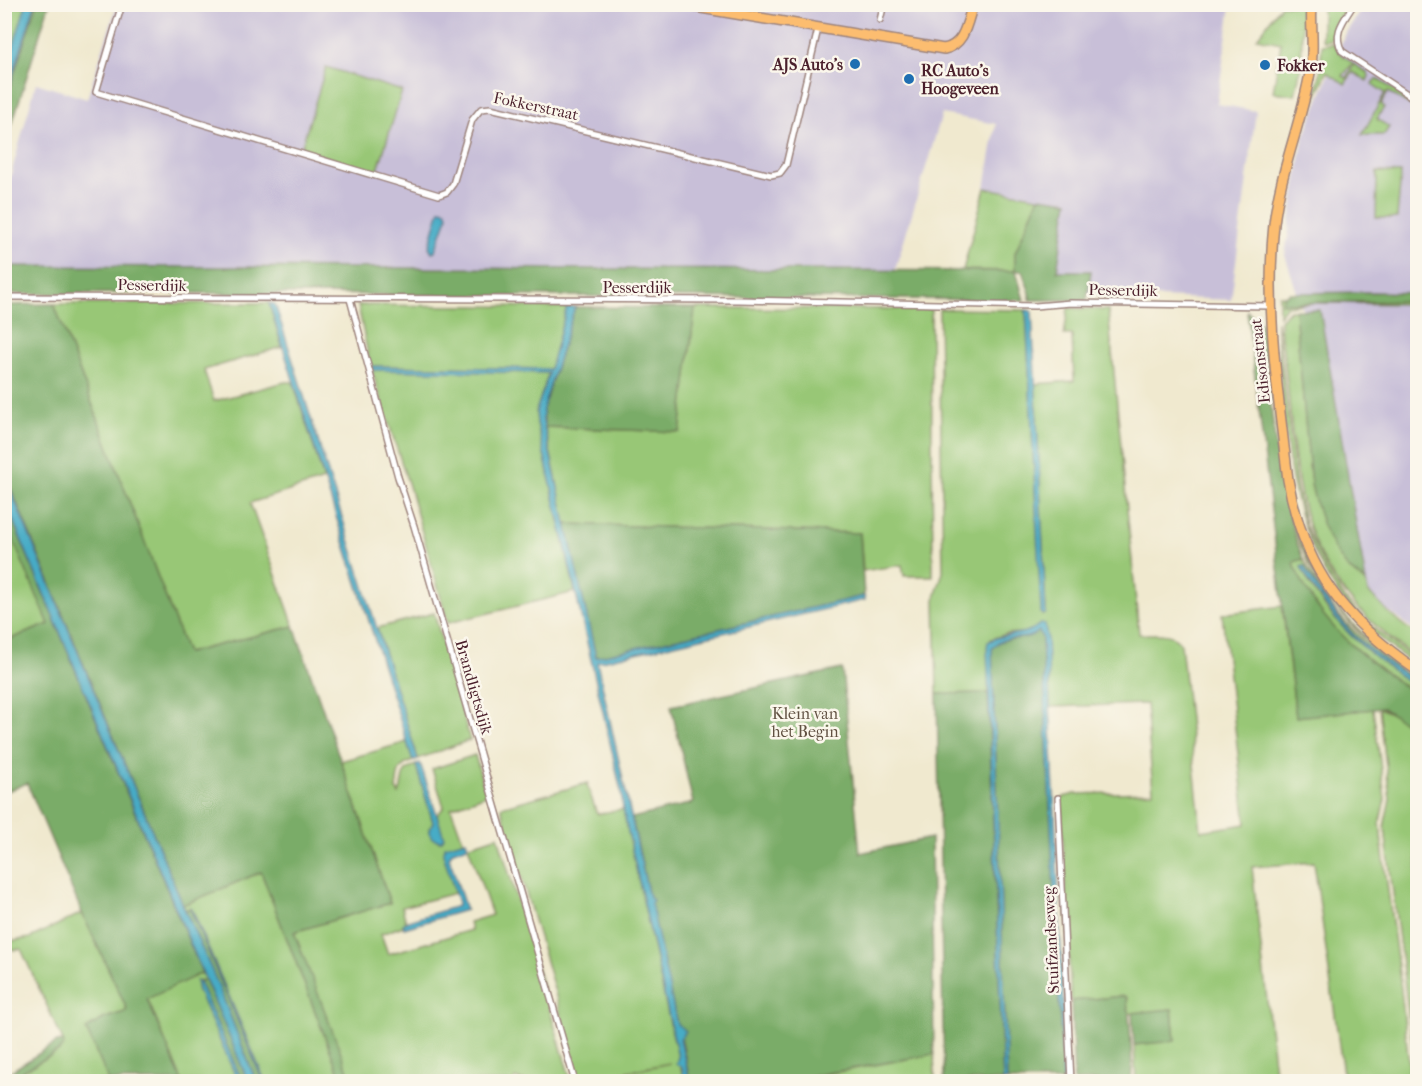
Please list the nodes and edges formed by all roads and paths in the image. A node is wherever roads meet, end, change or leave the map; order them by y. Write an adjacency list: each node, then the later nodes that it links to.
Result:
1 (122, 4): 8 (street, Fokkerstraat)
2 (677, 4): 8 (main road)
3 (884, 4): 7 (street)
4 (972, 4): 8 (main road)
5 (1312, 4): 12 (main road, Edisonstraat)
6 (1354, 4): 9 (street)
7 (880, 20)
8 (818, 29)
9 (1418, 101)
10 (4, 297): 11 (street, Pesserdijk)
11 (350, 299): 12 (street, Pesserdijk); 15 (street, Brandligtsdijk)
12 (1270, 306): 13 (main road, Edisonstraat)
13 (1418, 671)
14 (1058, 798): 16 (street, Stuifzandseweg)
15 (575, 1082)
16 (1071, 1082)

